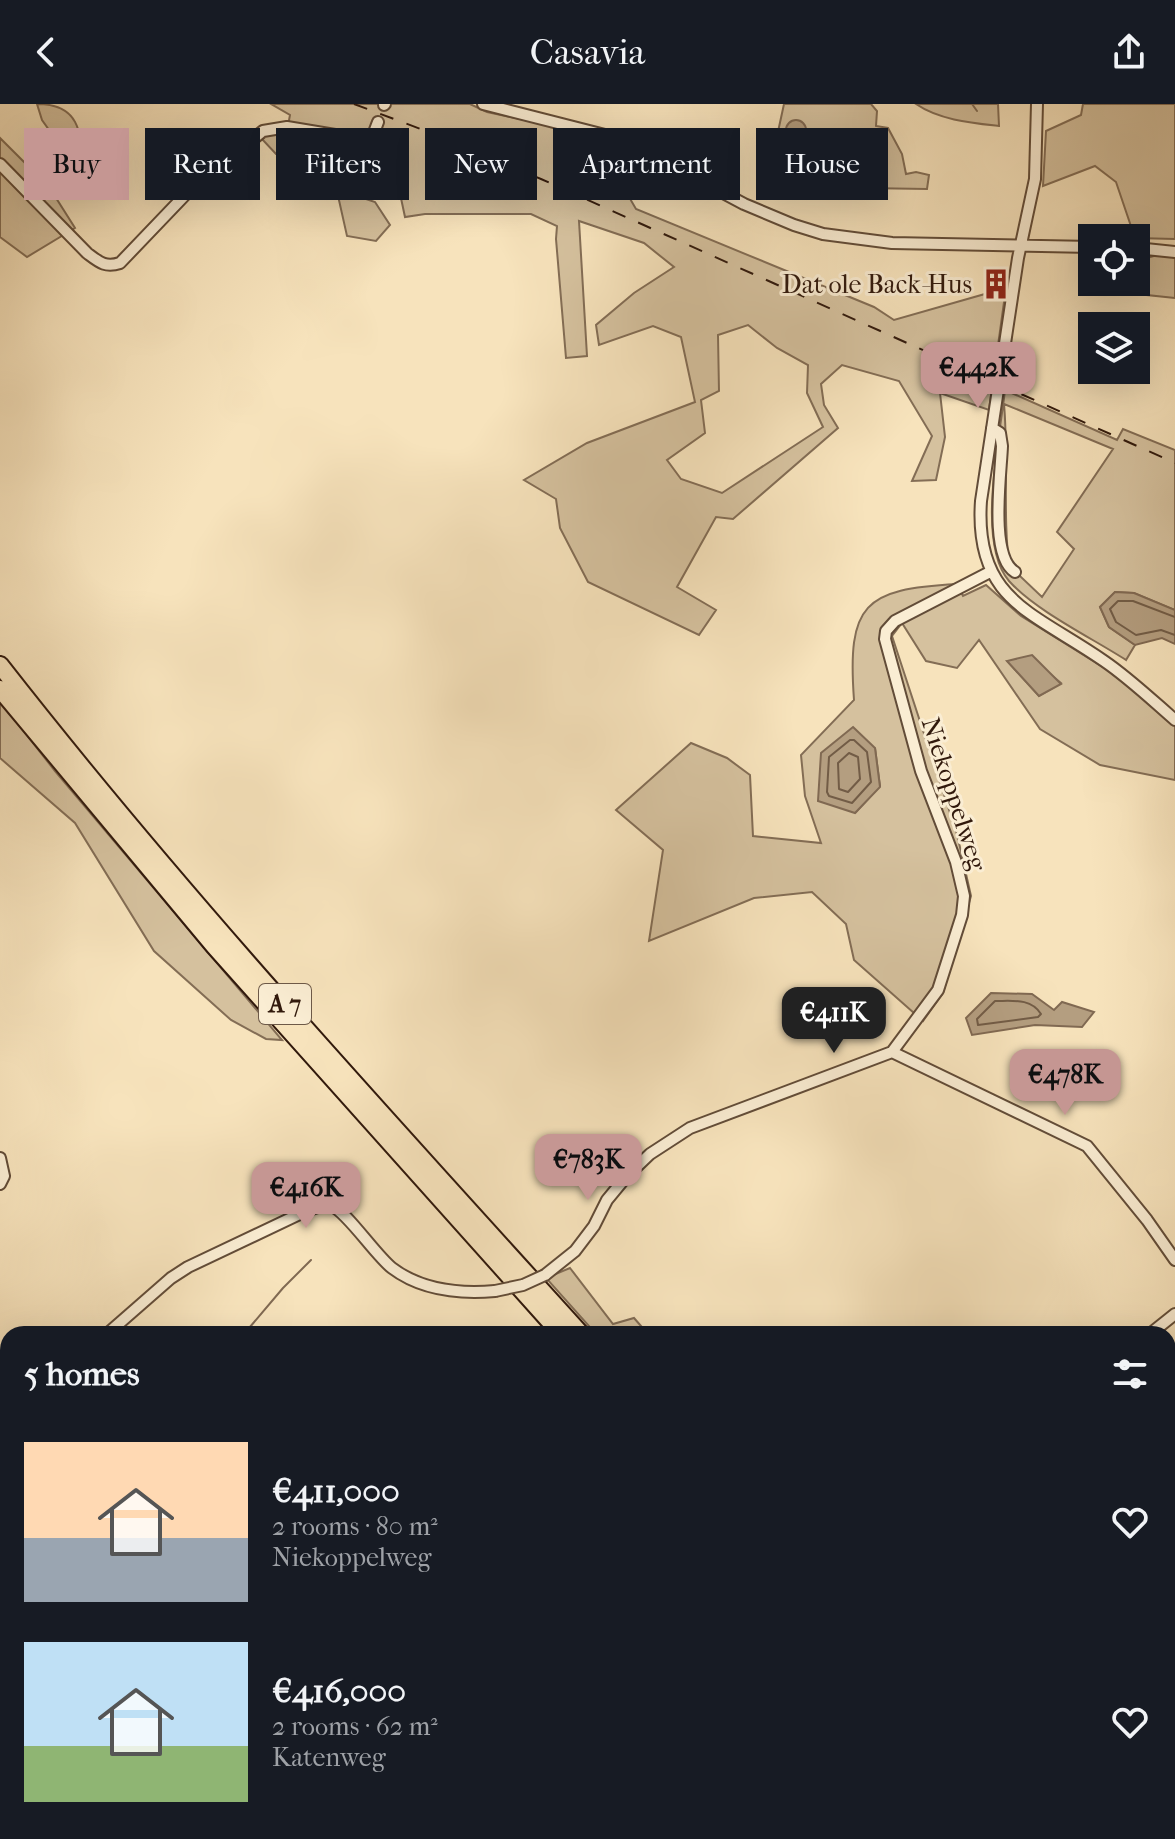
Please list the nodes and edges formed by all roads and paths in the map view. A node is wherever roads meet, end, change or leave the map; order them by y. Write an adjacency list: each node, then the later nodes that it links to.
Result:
1 (483, 104): 5 (street)
2 (1037, 104): 5 (street)
3 (378, 122): 4 (street)
4 (0, 164)
5 (1022, 245): 6 (street); 9 (street)
6 (1078, 247)
7 (1150, 249): 8 (street)
8 (1175, 252)
9 (992, 428): 10 (street); 11 (street)
10 (990, 572): 14 (street); 15 (street, Niekoppelweg)
11 (1015, 572)
12 (0, 665): 21 (highway, A 7)
13 (0, 689): 20 (highway, A 7)
14 (1175, 720)
15 (892, 1052): 18 (street); 19 (street, bridge)
16 (0, 1158): 17 (street)
17 (0, 1184)
18 (1175, 1260)
19 (116, 1326)
20 (554, 1326)
21 (574, 1326)

